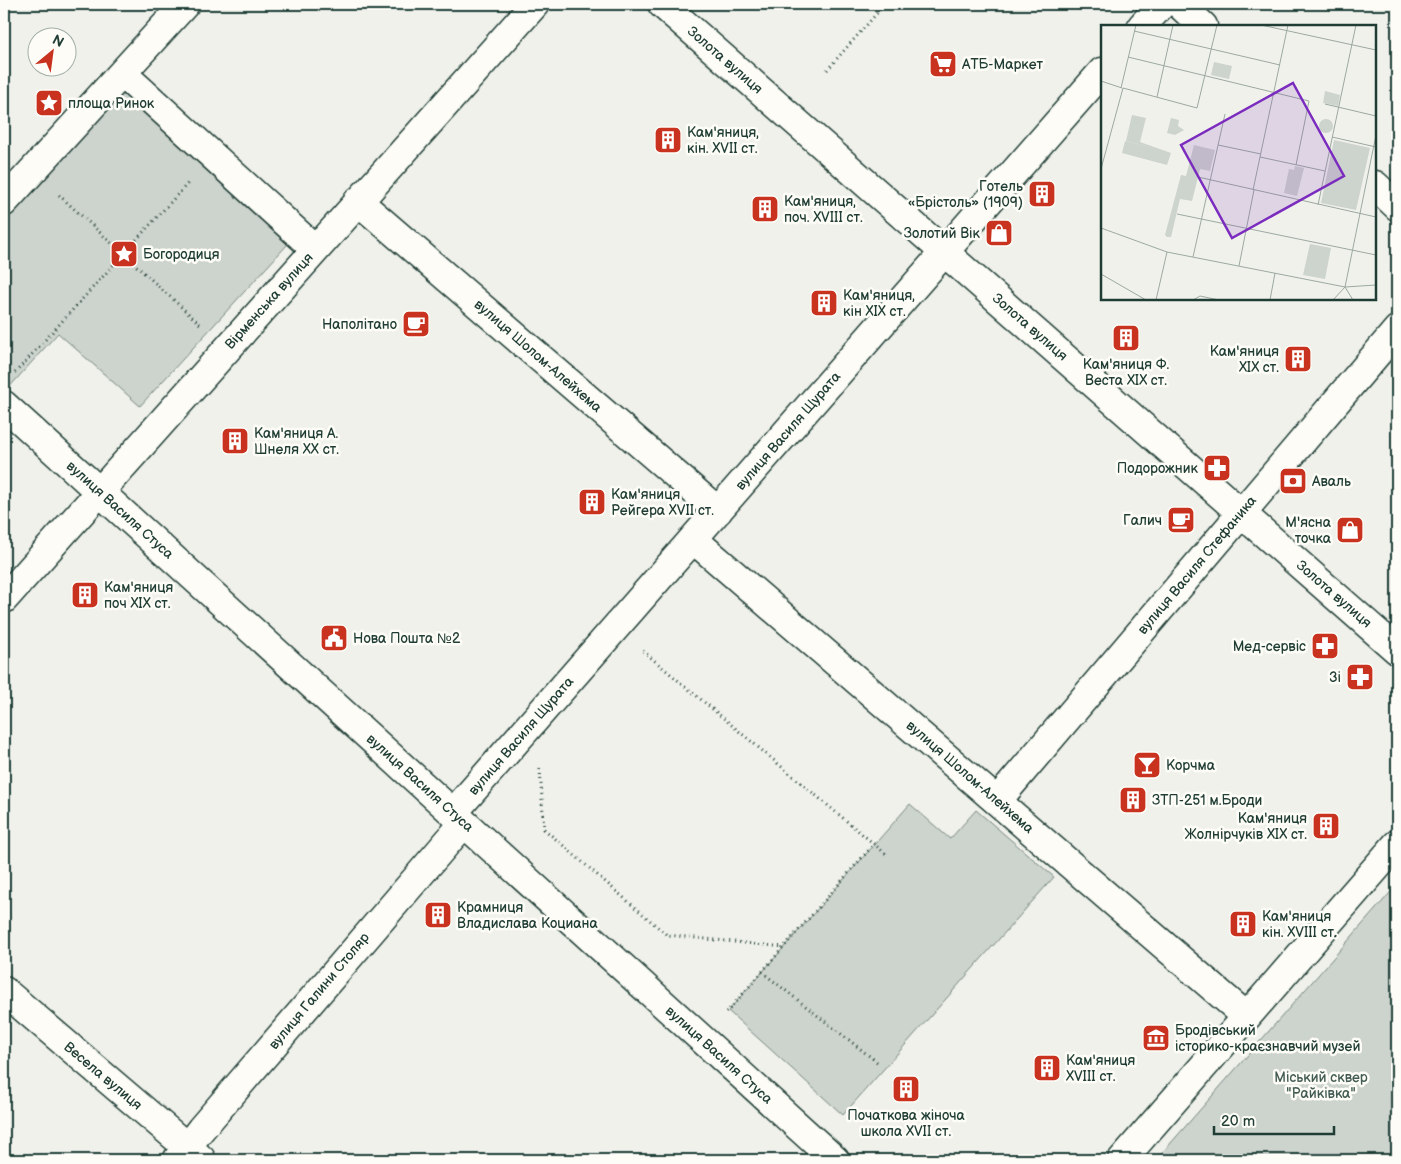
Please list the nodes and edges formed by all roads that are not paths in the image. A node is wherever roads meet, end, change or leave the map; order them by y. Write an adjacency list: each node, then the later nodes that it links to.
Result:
1 (185, 4): 8 (street)
2 (535, 4): 11 (street, Вірменська вулиця)
3 (662, 4): 15 (street, Золота вулиця)
4 (1162, 4): 6 (street)
5 (1179, 4): 7 (street)
6 (1143, 25)
7 (1202, 25)
8 (122, 73): 12 (street); 14 (street)
9 (1101, 73): 15 (street, вулиця Василя Щурата)
10 (1376, 186): 13 (street)
11 (358, 201): 14 (street, Вірменська вулиця); 19 (street, вулиця Шолом-Алейхема)
12 (4, 202)
13 (1397, 206)
14 (315, 249): 18 (street, Вірменська вулиця)
15 (944, 252): 19 (street, вулиця Василя Щурата); 20 (street, Золота вулиця)
16 (1397, 330): 20 (street, вулиця Василя Стефаника)
17 (4, 405): 18 (street, вулиця Василя Стуса)
18 (99, 491): 22 (street, Вірменська вулиця); 25 (street, вулиця Василя Стуса)
19 (718, 511): 21 (street, вулиця Василя Щурата)
20 (1241, 513): 23 (street, Золота вулиця); 24 (street, вулиця Василя Стефаника)
21 (693, 539): 24 (street, вулиця Шолом-Алейхема); 25 (street, вулиця Василя Щурата)
22 (4, 599)
23 (1397, 650)
24 (997, 801): 28 (street, вулиця Шолом-Алейхема)
25 (458, 818): 29 (street, вулиця Галини Столяр); 30 (street, вулиця Василя Стуса)
26 (1397, 844): 28 (street)
27 (4, 991): 29 (street, Весела вулиця)
28 (1246, 1016): 31 (street)
29 (189, 1156)
30 (835, 1160)
31 (1122, 1160)

